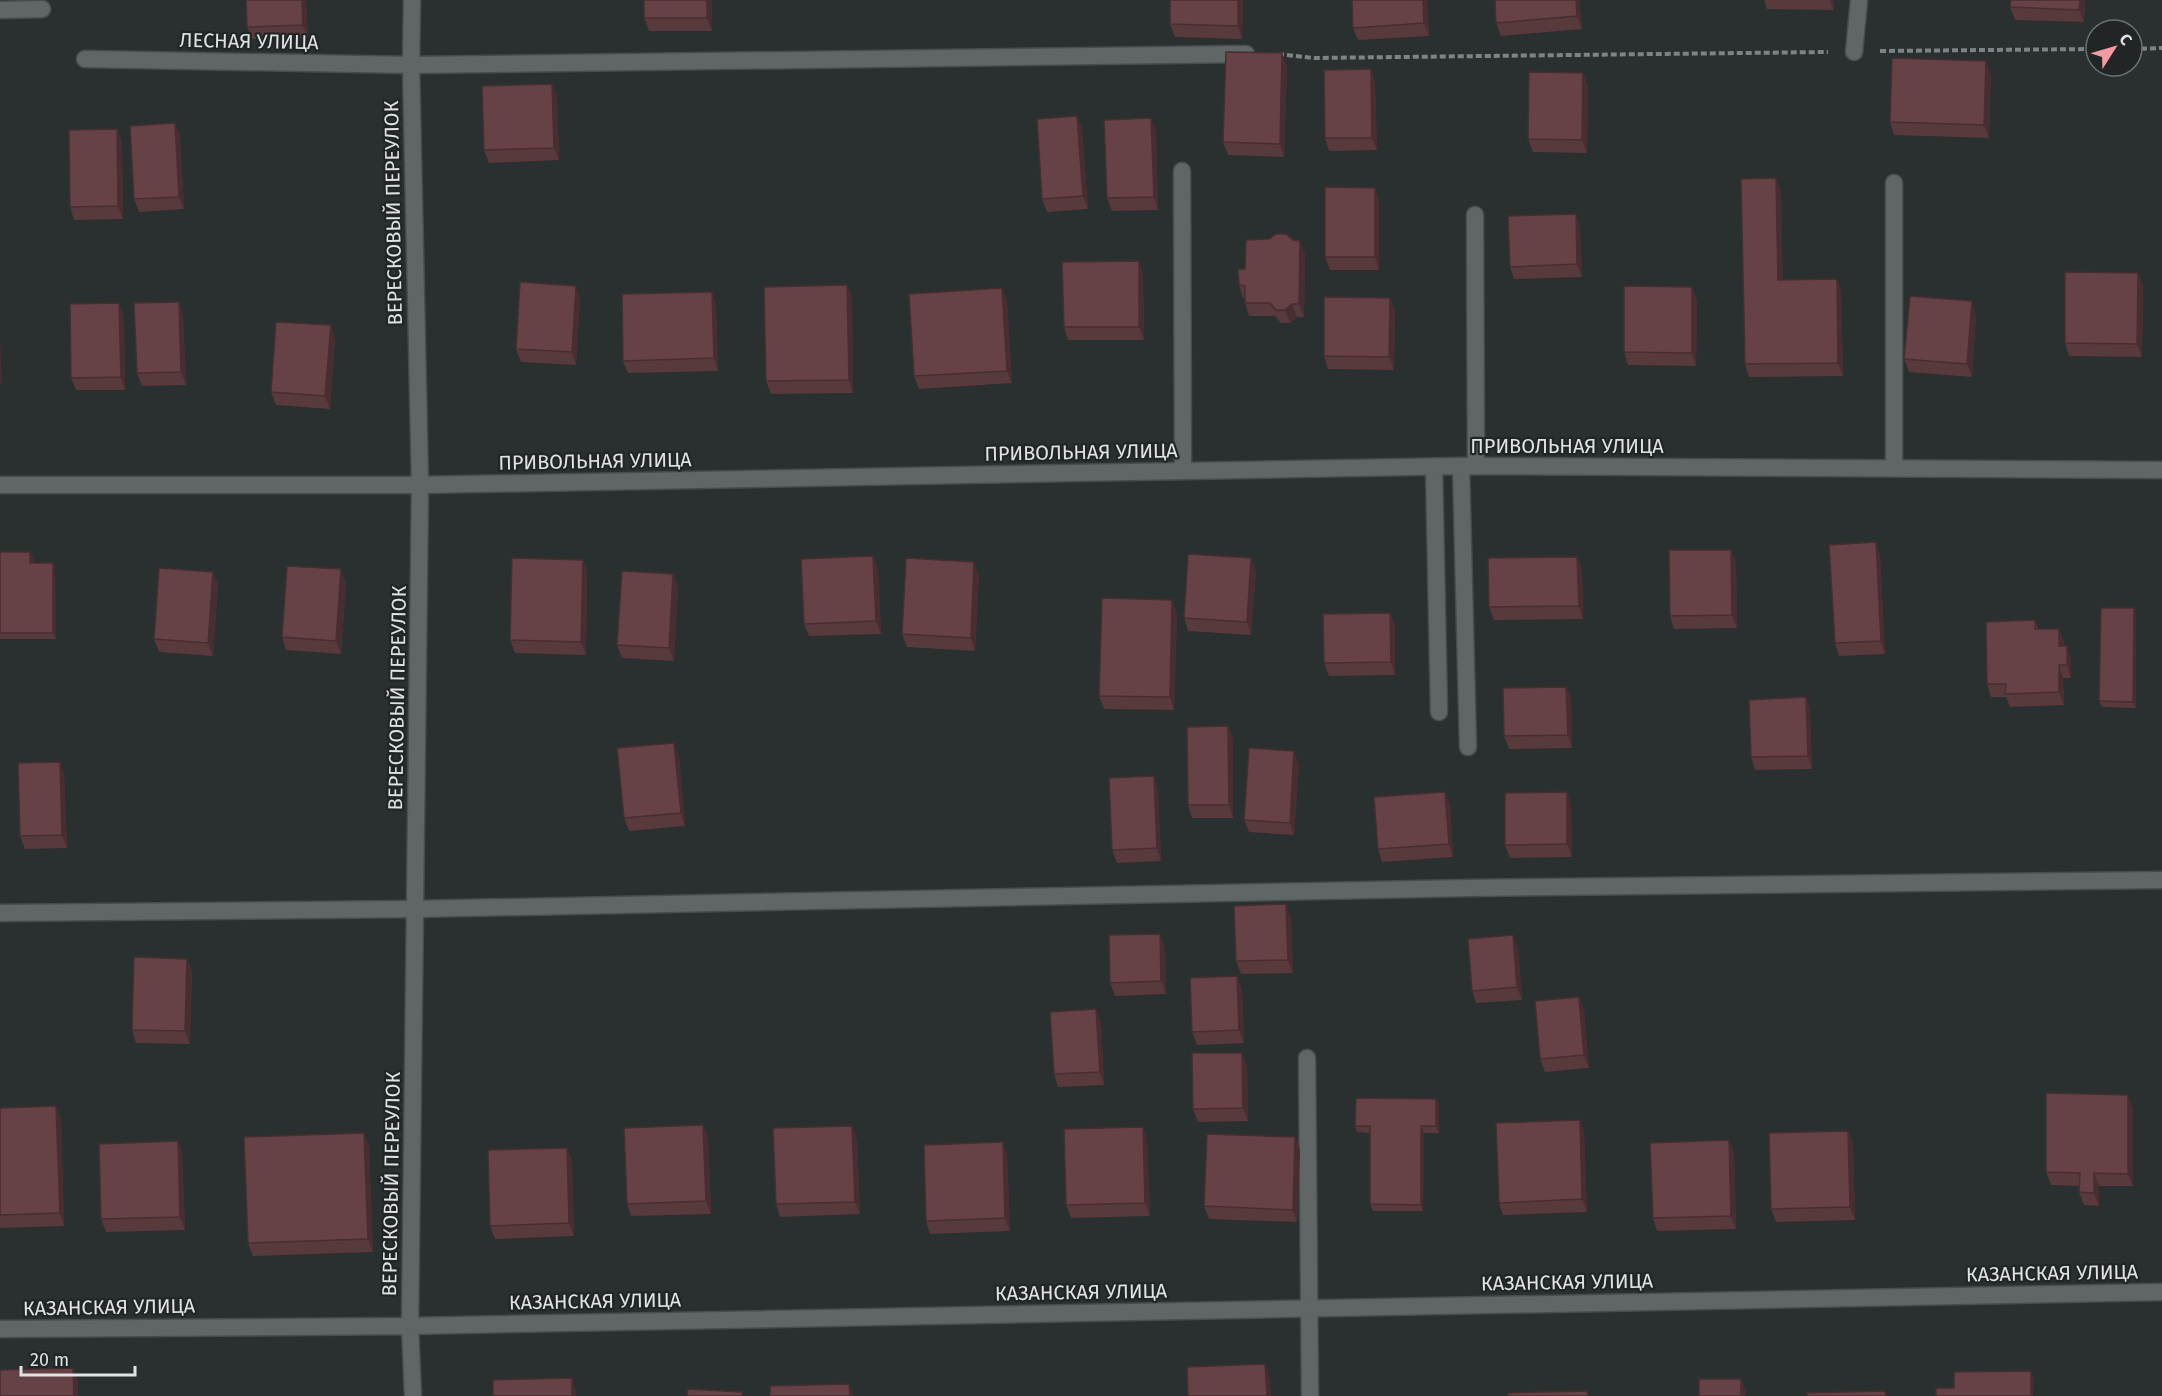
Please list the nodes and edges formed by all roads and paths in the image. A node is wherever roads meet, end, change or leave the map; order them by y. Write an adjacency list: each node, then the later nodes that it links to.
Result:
1 (412, 0): 11 (street, ВЕРЕСКОВЫЙ ПЕРЕУЛОК)
2 (1859, 0): 8 (street)
3 (42, 9): 4 (street)
4 (0, 10)
5 (2162, 48): 7 (path)
6 (2084, 49): 8 (path)
7 (2144, 49)
8 (1854, 52): 9 (path)
9 (1274, 53): 11 (street, ЛЕСНАЯ УЛИЦА)
10 (86, 60): 11 (street, ЛЕСНАЯ УЛИЦА)
11 (411, 65): 21 (street, ВЕРЕСКОВЫЙ ПЕРЕУЛОК)
12 (1182, 171): 19 (street)
13 (1894, 183): 17 (street)
14 (1475, 215): 15 (street)
15 (1469, 466): 16 (street, ПРИВОЛЬНАЯ УЛИЦА); 17 (street, ПРИВОЛЬНАЯ УЛИЦА); 23 (street)
16 (1434, 467): 19 (street, ПРИВОЛЬНАЯ УЛИЦА); 22 (street)
17 (1894, 468): 18 (street, ПРИВОЛЬНАЯ УЛИЦА)
18 (2162, 470)
19 (1183, 471): 21 (street, ПРИВОЛЬНАЯ УЛИЦА)
20 (0, 484): 21 (street, ПРИВОЛЬНАЯ УЛИЦА)
21 (420, 485): 25 (street, ВЕРЕСКОВЫЙ ПЕРЕУЛОК)
22 (1439, 712)
23 (1468, 747)
24 (2162, 880): 25 (street)
25 (415, 909): 26 (street); 30 (street, ВЕРЕСКОВЫЙ ПЕРЕУЛОК)
26 (0, 913)
27 (1307, 1058): 29 (street)
28 (2162, 1292): 29 (street, КАЗАНСКАЯ УЛИЦА)
29 (1310, 1308): 30 (street, КАЗАНСКАЯ УЛИЦА); 33 (street)
30 (410, 1326): 31 (street, КАЗАНСКАЯ УЛИЦА); 32 (street, ВЕРЕСКОВЫЙ ПЕРЕУЛОК)
31 (0, 1329)
32 (413, 1396)
33 (1310, 1396)

